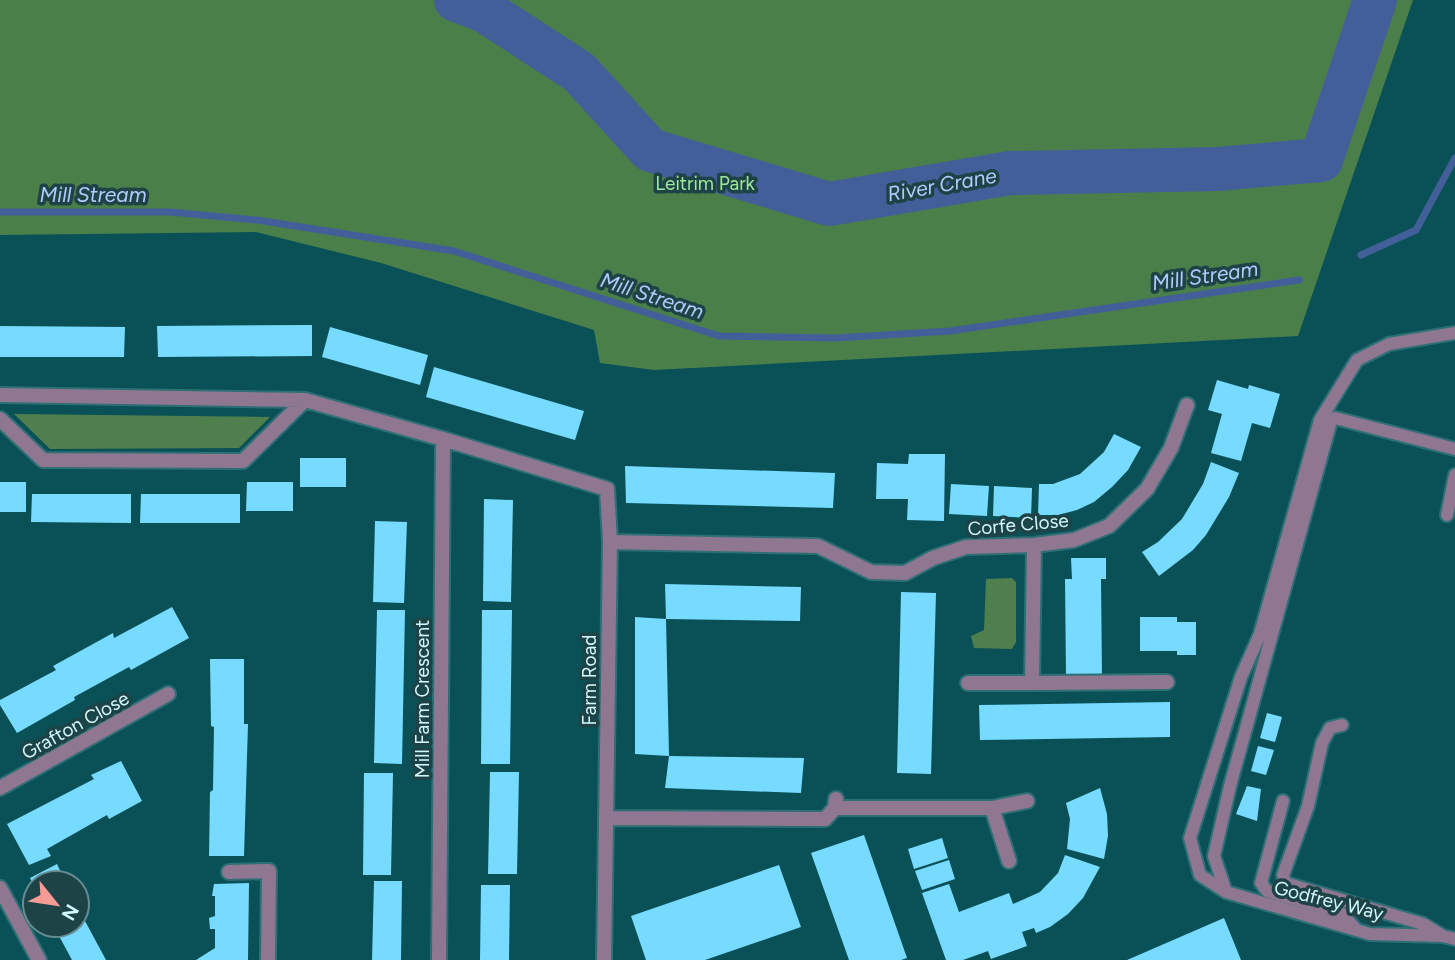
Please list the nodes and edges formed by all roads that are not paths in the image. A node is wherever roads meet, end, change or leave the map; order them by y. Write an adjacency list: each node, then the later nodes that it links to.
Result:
1 (1455, 333): 25 (lane, Godfrey Way)
2 (0, 394): 3 (street)
3 (305, 400): 5 (street); 6 (street)
4 (1188, 405): 11 (street, Corfe Close)
5 (0, 419)
6 (443, 439): 10 (street, Farm Road); 30 (street, Mill Farm Crescent)
7 (1455, 449): 25 (lane)
8 (1455, 475): 9 (lane)
9 (1447, 515)
10 (610, 542): 11 (street, Corfe Close); 21 (street, Farm Road)
11 (1034, 545): 14 (street)
12 (1167, 682): 14 (street)
13 (968, 683): 14 (street)
14 (1032, 683)
15 (168, 694): 17 (street, Grafton Close)
16 (1342, 726): 27 (lane)
17 (0, 788)
18 (1027, 801): 20 (street)
19 (1283, 801): 26 (lane)
20 (992, 808): 21 (street); 22 (street)
21 (607, 818): 31 (street, Farm Road)
22 (1009, 861)
23 (229, 872): 29 (street)
24 (0, 888): 28 (street)
25 (1226, 892): 26 (lane, Godfrey Way)
26 (1355, 928): 27 (lane, Godfrey Way)
27 (1449, 938)
28 (39, 960)
29 (268, 960)
30 (439, 960)
31 (604, 960)

